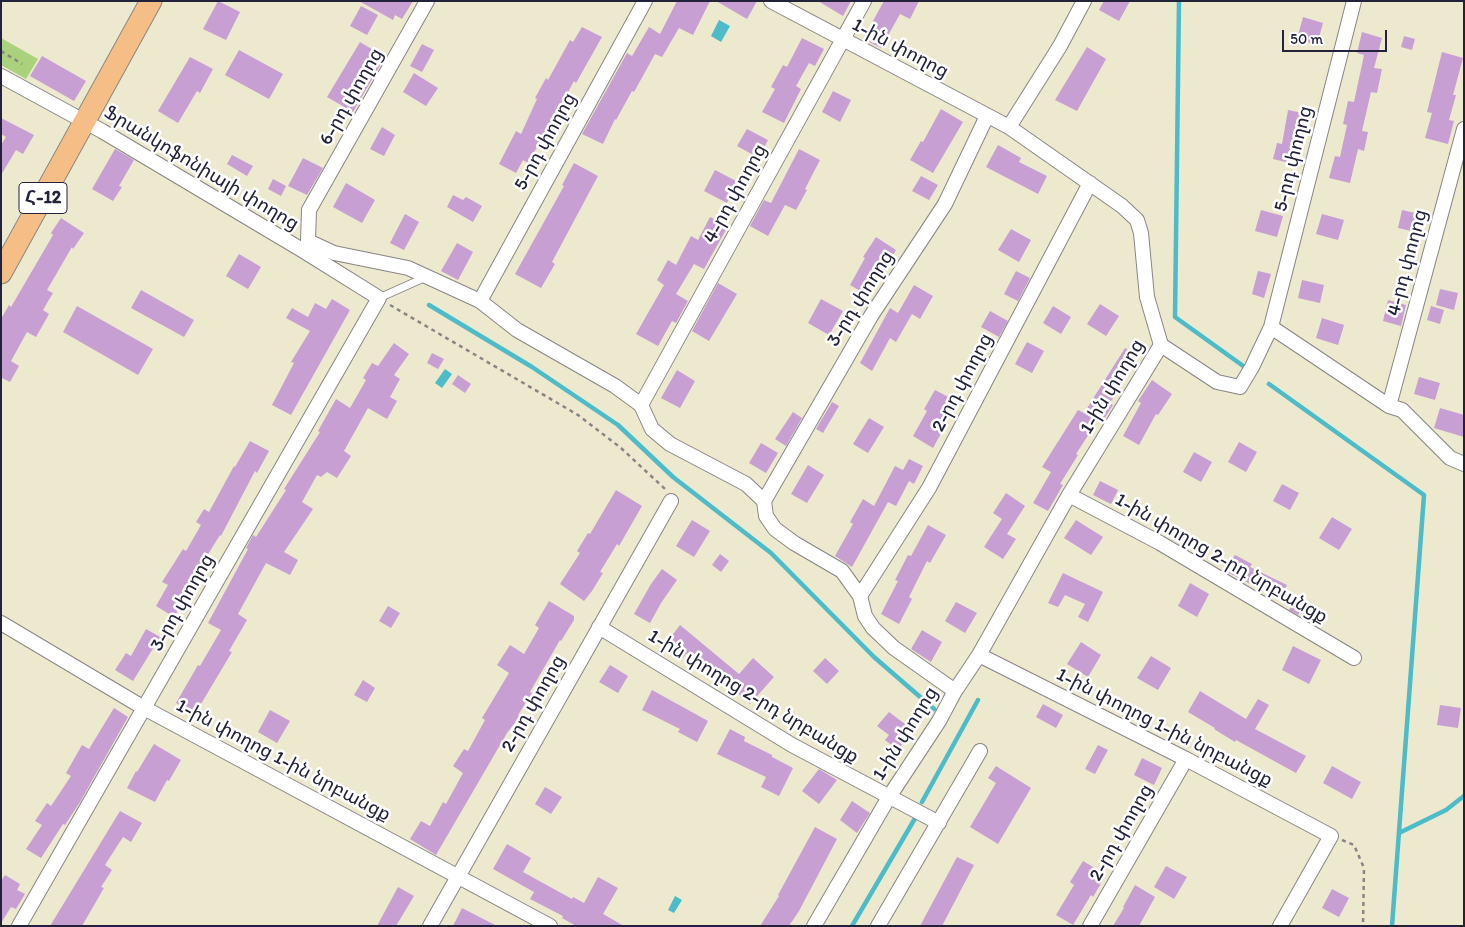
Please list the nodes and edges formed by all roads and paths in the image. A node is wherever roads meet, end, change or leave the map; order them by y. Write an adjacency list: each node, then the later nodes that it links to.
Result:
1 (152, 1): 13 (main road, Հ-12)
2 (427, 1): 17 (street, 6-րդ փողոց)
3 (645, 1): 21 (street, 5-րդ փողոց)
4 (771, 1): 8 (street, 1-ին փողոց)
5 (864, 1): 8 (street, 4-րդ փողոց)
6 (1084, 1): 14 (street)
7 (1354, 1): 22 (street, 5-րդ փողոց)
8 (843, 40): 12 (street, 1-ին փողոց); 24 (street, 4-րդ փողոց)
9 (1, 51): 10 (path)
10 (22, 64)
11 (1, 76): 13 (street, Ֆրանկոֆոնիայի փողոց)
12 (987, 116): 14 (street, 1-ին փողոց); 29 (street, 3-րդ փողոց)
13 (85, 122): 17 (street, Ֆրանկոֆոնիայի փողոց); 18 (main road, Հ-12)
14 (1009, 126): 16 (street, 1-ին փողոց)
15 (1464, 129): 25 (street, 4-րդ փողոց)
16 (1090, 183): 23 (street, 1-ին փողոց); 30 (street, 2-րդ փողոց)
17 (305, 245): 19 (street); 20 (street, Ֆրանկոֆոնիայի փողոց)
18 (1, 273)
19 (427, 277): 20 (lane); 21 (street)
20 (378, 298): 28 (path); 36 (street, 3-րդ փողոց)
21 (480, 301): 24 (street)
22 (1271, 327): 23 (street, 5-րդ փողոց); 25 (street)
23 (1161, 345): 27 (street, 1-ին փողոց)
24 (641, 405): 29 (street)
25 (1390, 406): 26 (street)
26 (1464, 464)
27 (1069, 495): 33 (street, 1-ին փողոց); 34 (street, 1-ին փողոց 2-րդ նրբանցք)
28 (671, 501): 32 (street, 2-րդ փողոց)
29 (764, 501): 30 (street)
30 (860, 596): 35 (street)
31 (1, 623): 36 (street, 1-ին փողոց 1-ին նրբանցք)
32 (599, 627): 39 (street, 1-ին փողոց 2-րդ նրբանցք); 42 (street, 2-րդ փողոց)
33 (979, 655): 35 (street, 1-ին փողոց); 38 (street, 1-ին փողոց 1-ին նրբանցք)
34 (1354, 658)
35 (955, 690): 39 (street, 1-ին փողոց)
36 (144, 708): 42 (street, 1-ին փողոց 1-ին նրբանցք); 43 (street, 3-րդ փողոց)
37 (980, 751): 40 (street)
38 (1186, 759): 41 (street, 1-ին փողոց 1-ին նրբանցք); 48 (street, 2-րդ փողոց)
39 (889, 797): 40 (street, 1-ին փողոց 2-րդ նրբանցք); 46 (street, 1-ին փողոց)
40 (939, 823): 47 (street)
41 (1331, 836): 49 (street); 50 (path)
42 (458, 877): 44 (street, 2-րդ փողոց); 45 (street, 1-ին փողոց 1-ին նրբանցք)
43 (19, 926)
44 (430, 926)
45 (550, 926)
46 (814, 926)
47 (878, 926)
48 (1090, 926)
49 (1280, 926)
50 (1363, 926)

